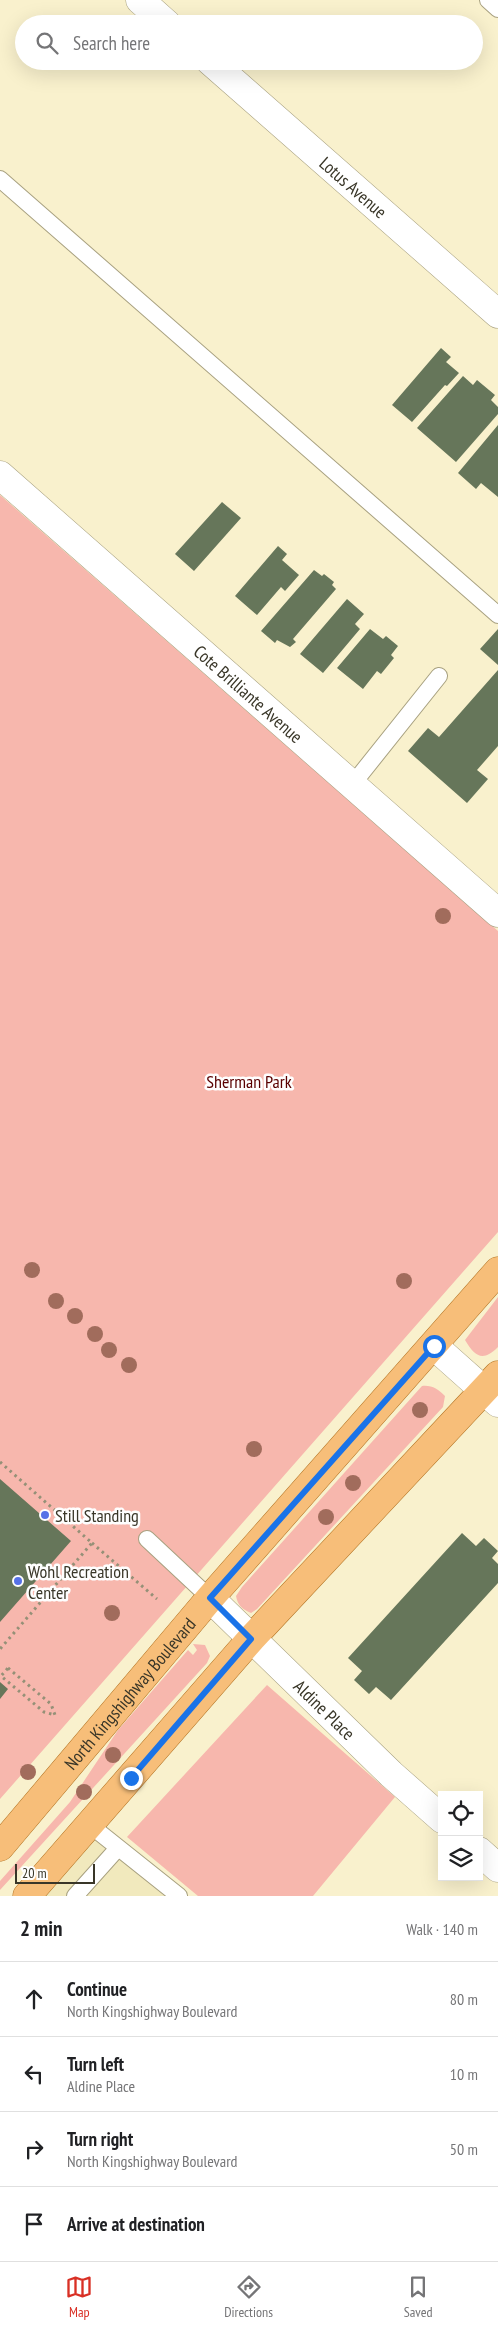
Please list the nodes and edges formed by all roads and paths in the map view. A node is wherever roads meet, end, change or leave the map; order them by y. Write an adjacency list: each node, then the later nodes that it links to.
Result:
1 (140, 0): 4 (street)
2 (488, 0): 3 (lane)
3 (498, 9)
4 (157, 15)
5 (220, 70): 7 (street, Lotus Avenue)
6 (0, 179): 9 (lane)
7 (498, 314)
8 (0, 475): 11 (street, Cote Brilliante Avenue)
9 (498, 615)
10 (439, 676): 11 (lane)
11 (352, 785): 12 (street, Cote Brilliante Avenue)
12 (498, 913)
13 (498, 1271): 14 (main road, North Kingshighway Boulevard)
14 (434, 1346): 15 (street); 19 (main road, North Kingshighway Boulevard)
15 (493, 1390): 21 (main road)
16 (0, 1462): 18 (path)
17 (147, 1539): 19 (lane)
18 (92, 1543): 20 (path); 22 (path)
19 (210, 1598): 21 (street, Aldine Place); 26 (main road, North Kingshighway Boulevard)
20 (157, 1599)
21 (251, 1639): 24 (street, Aldine Place); 25 (main road)
22 (0, 1649)
23 (19, 1678): 23 (path)
24 (438, 1815)
25 (90, 1825): 27 (lane); 30 (main road)
26 (0, 1847)
27 (118, 1848): 31 (lane); 32 (lane)
28 (483, 1855): 29 (street)
29 (498, 1868)
30 (27, 1896)
31 (75, 1896)
32 (179, 1896)

